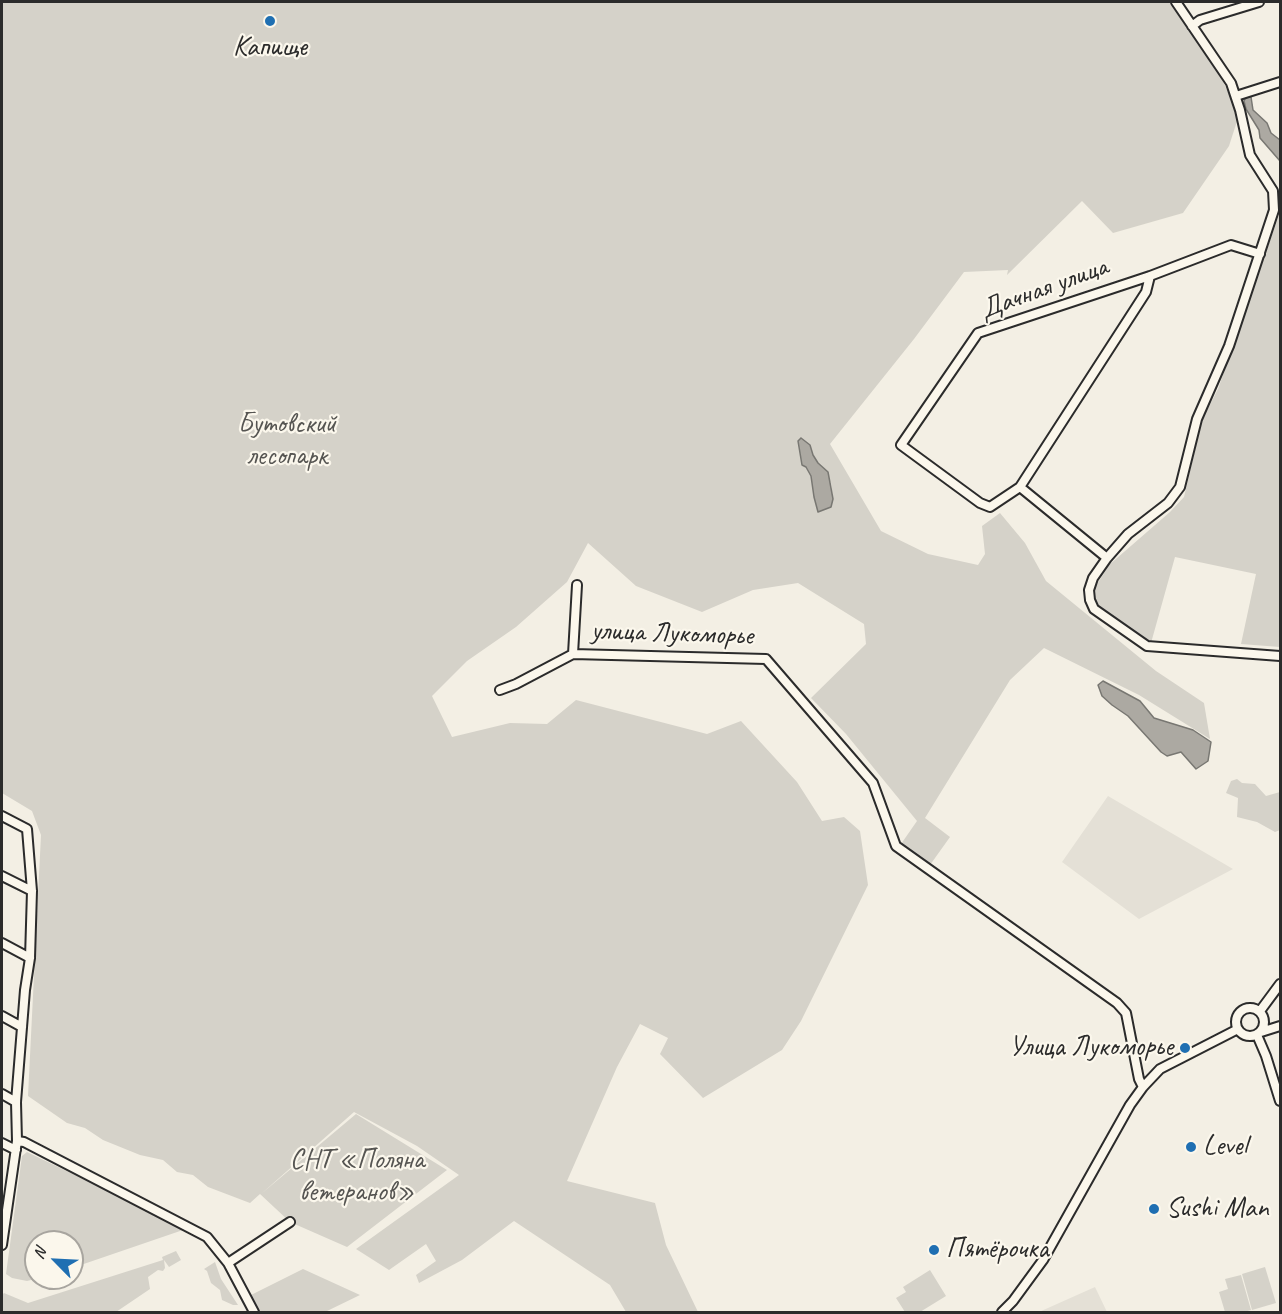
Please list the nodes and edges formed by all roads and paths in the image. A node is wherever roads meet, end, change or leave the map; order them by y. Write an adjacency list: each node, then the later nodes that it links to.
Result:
1 (1176, 2): 3 (street)
2 (1259, 2): 3 (street)
3 (1192, 26): 5 (street)
4 (1281, 82): 5 (street)
5 (1236, 96): 6 (street)
6 (1260, 254): 7 (street, Дачная улица); 9 (street)
7 (1150, 276): 8 (street, Дачная улица); 8 (street, Дачная улица)
8 (1020, 487): 9 (street)
9 (1107, 558): 12 (street)
10 (577, 585): 11 (street)
11 (573, 654): 13 (street, улица Лукоморье); 26 (street, улица Лукоморье)
12 (1281, 656)
13 (500, 690)
14 (2, 816): 16 (street)
15 (2, 876): 16 (street)
16 (32, 891): 18 (street)
17 (2, 943): 18 (street)
18 (30, 958): 23 (street)
19 (1281, 984): 20 (street)
20 (1260, 1011): 24 (street); 25 (street)
21 (2, 1016): 23 (street)
22 (1281, 1026): 25 (street)
23 (22, 1027): 29 (street)
24 (1238, 1029): 25 (street); 26 (street)
25 (1259, 1034): 28 (street)
26 (1143, 1087): 36 (street)
27 (2, 1094): 29 (street)
28 (1281, 1101)
29 (16, 1102): 31 (street)
30 (2, 1143): 31 (street)
31 (17, 1145): 33 (street); 34 (street)
32 (290, 1222): 34 (street)
33 (2, 1245)
34 (228, 1263): 35 (street)
35 (254, 1312)
36 (1002, 1312)

